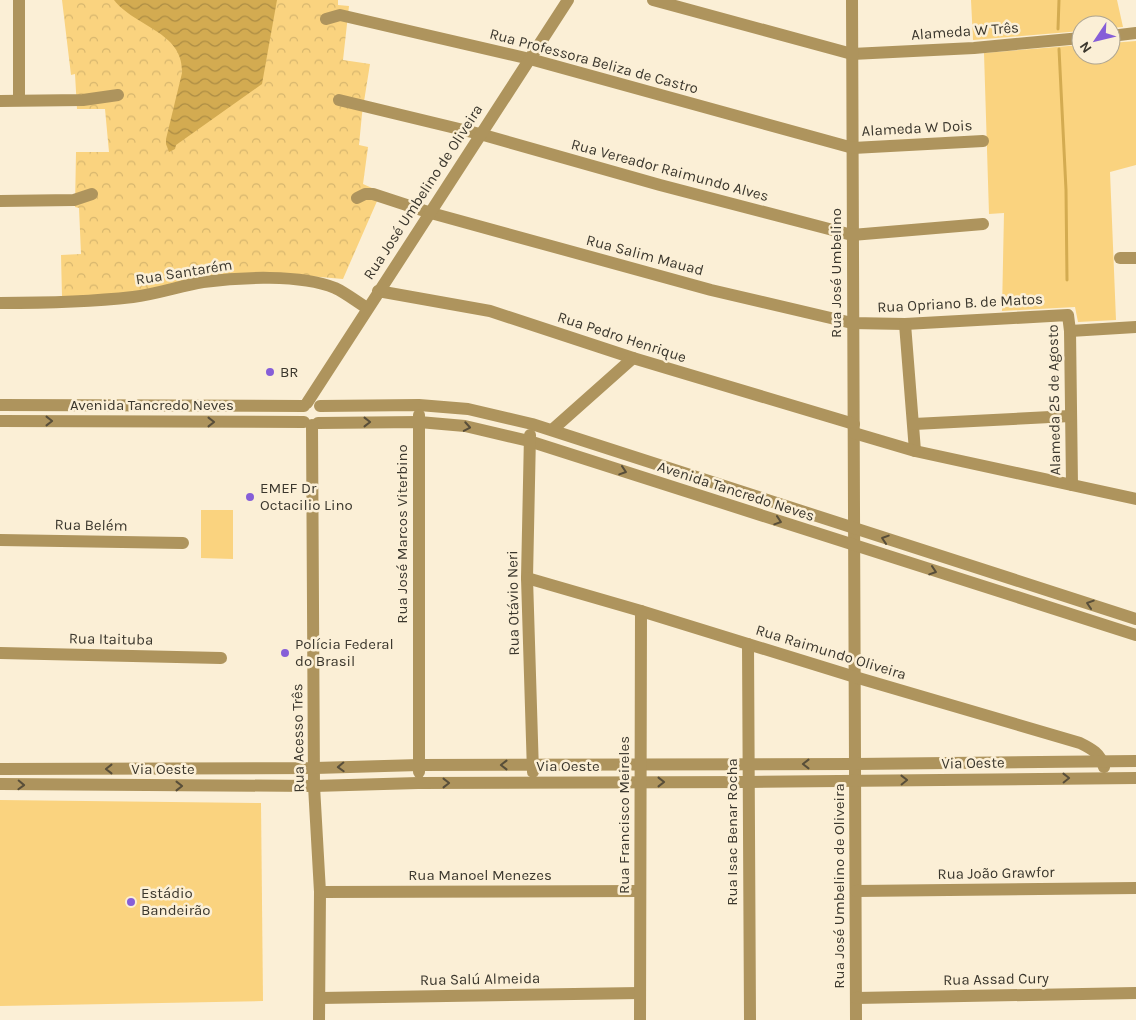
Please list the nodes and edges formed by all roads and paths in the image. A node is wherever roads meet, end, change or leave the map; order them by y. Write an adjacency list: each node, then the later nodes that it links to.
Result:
1 (19, 0): 12 (street)
2 (568, 0): 10 (street, Rua José Umbelino de Oliveira)
3 (653, 0): 9 (street, Alameda W Três)
4 (852, 0): 9 (street, Rua José Umbelino)
5 (326, 19): 10 (street, Rua Professora Beliza de Castro)
6 (1136, 33): 7 (street)
7 (1121, 35)
8 (1071, 39): 9 (street, Alameda W Três)
9 (852, 54): 17 (street, Rua José Umbelino)
10 (530, 59): 15 (street, Rua José Umbelino de Oliveira); 17 (street, Rua Professora Beliza de Castro)
11 (118, 95): 12 (street)
12 (19, 100): 14 (street)
13 (340, 100): 15 (street)
14 (0, 101)
15 (480, 134): 21 (street, Rua José Umbelino de Oliveira); 23 (street, Rua Vereador Raimundo Alves)
16 (983, 141): 17 (street, Alameda W Dois)
17 (852, 148): 23 (street, Rua José Umbelino)
18 (92, 194): 20 (street)
19 (357, 198): 21 (street, Rua Salim Mauad)
20 (0, 201)
21 (430, 213): 26 (street, Rua José Umbelino de Oliveira); 30 (street, Rua Salim Mauad)
22 (983, 224): 23 (street, Rua Vereador Raimundo Alves)
23 (852, 235): 30 (street, Rua José Umbelino)
24 (1120, 258): 25 (street)
25 (1136, 258)
26 (378, 291): 28 (street, Rua José Umbelino de Oliveira); 34 (street, Rua Pedro Henrique)
27 (0, 303): 28 (street, Rua Santarém)
28 (367, 308): 37 (street, Rua José Umbelino de Oliveira)
29 (1068, 314): 31 (street, Rua Opriano B. de Matos); 33 (street, Alameda 25 de Agosto)
30 (852, 323): 31 (street, Rua Opriano B. de Matos); 46 (street, Rua José Umbelino)
31 (905, 324): 45 (street)
32 (1136, 327): 33 (street)
33 (1070, 331): 39 (street, Alameda 25 de Agosto)
34 (632, 358): 46 (street, Rua Pedro Henrique); 47 (street)
35 (0, 405): 36 (street, Avenida Tancredo Neves)
36 (231, 405): 37 (street, Avenida Tancredo Neves); 41 (street)
37 (312, 405): 38 (street, Avenida Tancredo Neves); 43 (street); 43 (street)
38 (419, 405): 42 (street, Rua José Marcos Viterbino); 44 (street, Avenida Tancredo Neves)
39 (1070, 416): 45 (street); 50 (street, Alameda 25 de Agosto)
40 (0, 421): 41 (street, Avenida Tancredo Neves, one-way to 41)
41 (231, 422): 43 (street, Avenida Tancredo Neves)
42 (419, 422): 43 (street, Avenida Tancredo Neves, one-way to 42); 48 (street, Avenida Tancredo Neves, one-way to 48); 67 (street, Rua José Marcos Viterbino)
43 (311, 423): 71 (street, Rua Acesso Três)
44 (532, 424): 47 (street, Avenida Tancredo Neves); 48 (street, Rua Otávio Neri)
45 (914, 424): 49 (street)
46 (854, 428): 49 (street, Rua Pedro Henrique); 52 (street, Rua José Umbelino)
47 (552, 430): 52 (street, Avenida Tancredo Neves)
48 (529, 441): 55 (street, Avenida Tancredo Neves, one-way to 55); 56 (street, Rua Otávio Neri)
49 (915, 451): 50 (street, Rua Pedro Henrique)
50 (1072, 485): 51 (street, Rua Pedro Henrique)
51 (1136, 499)
52 (854, 529): 55 (street, Rua José Umbelino); 58 (street, Avenida Tancredo Neves, one-way to 52)
53 (0, 540): 54 (street, Rua Belém)
54 (183, 543)
55 (853, 546): 59 (street, Avenida Tancredo Neves, one-way to 59); 63 (street, Rua José Umbelino)
56 (528, 578): 57 (street, Rua Raimundo Oliveira); 70 (street, Rua Otávio Neri)
57 (641, 611): 60 (street, Rua Raimundo Oliveira); 68 (street, Rua Francisco Meireles)
58 (1136, 619)
59 (1136, 635)
60 (748, 644): 63 (street, Rua Raimundo Oliveira); 69 (street, Rua Isac Benar Rocha)
61 (0, 653): 62 (street, Rua Itaituba)
62 (221, 658)
63 (855, 678): 64 (street, Rua José Umbelino de Oliveira); 66 (street, Rua Raimundo Oliveira)
64 (855, 758): 66 (street, Via Oeste); 69 (street, Via Oeste, one-way to 69); 75 (street, Rua José Umbelino de Oliveira)
65 (1136, 761): 66 (street, Via Oeste)
66 (1103, 762): 73 (street)
67 (419, 764): 70 (street, Via Oeste, one-way to 67); 71 (street, Via Oeste, one-way to 71); 79 (street, Rua José Marcos Viterbino)
68 (641, 764): 69 (street, Via Oeste); 70 (street, Via Oeste); 77 (street, Rua Francisco Meireles)
69 (748, 764): 78 (street, Rua Isac Benar Rocha)
70 (532, 765): 76 (street, Rua Otávio Neri)
71 (315, 768): 72 (street, Via Oeste, one-way to 72); 81 (street, Rua Acesso Três)
72 (0, 769)
73 (1107, 778): 74 (street, Via Oeste); 75 (street, Via Oeste, one-way to 73)
74 (1136, 778)
75 (855, 781): 78 (street, Via Oeste); 84 (street, Rua José Umbelino de Oliveira)
76 (533, 782): 77 (street, Via Oeste); 79 (street, Via Oeste, one-way to 76)
77 (641, 782): 78 (street, Via Oeste, one-way to 78); 83 (street, Rua Francisco Meireles)
78 (748, 782): 92 (street, Rua Isac Benar Rocha)
79 (418, 783): 81 (street, Via Oeste)
80 (0, 784): 81 (street, Via Oeste, one-way to 81)
81 (314, 786): 85 (street, Rua Acesso Três)
82 (1136, 888): 84 (street, Rua João Grawfor)
83 (640, 891): 85 (street, Rua Manoel Menezes); 86 (street, Rua Francisco Meireles)
84 (856, 891): 89 (street, Rua José Umbelino de Oliveira)
85 (320, 892): 88 (street, Rua Acesso Três)
86 (640, 993): 88 (street, Rua Salú Almeida); 91 (street, Rua Francisco Meireles)
87 (1136, 993): 89 (street, Rua Assad Cury)
88 (320, 998): 90 (street, Rua Acesso Três)
89 (856, 998): 93 (street, Rua José Umbelino de Oliveira)
90 (319, 1020)
91 (640, 1020)
92 (750, 1020)
93 (856, 1020)

